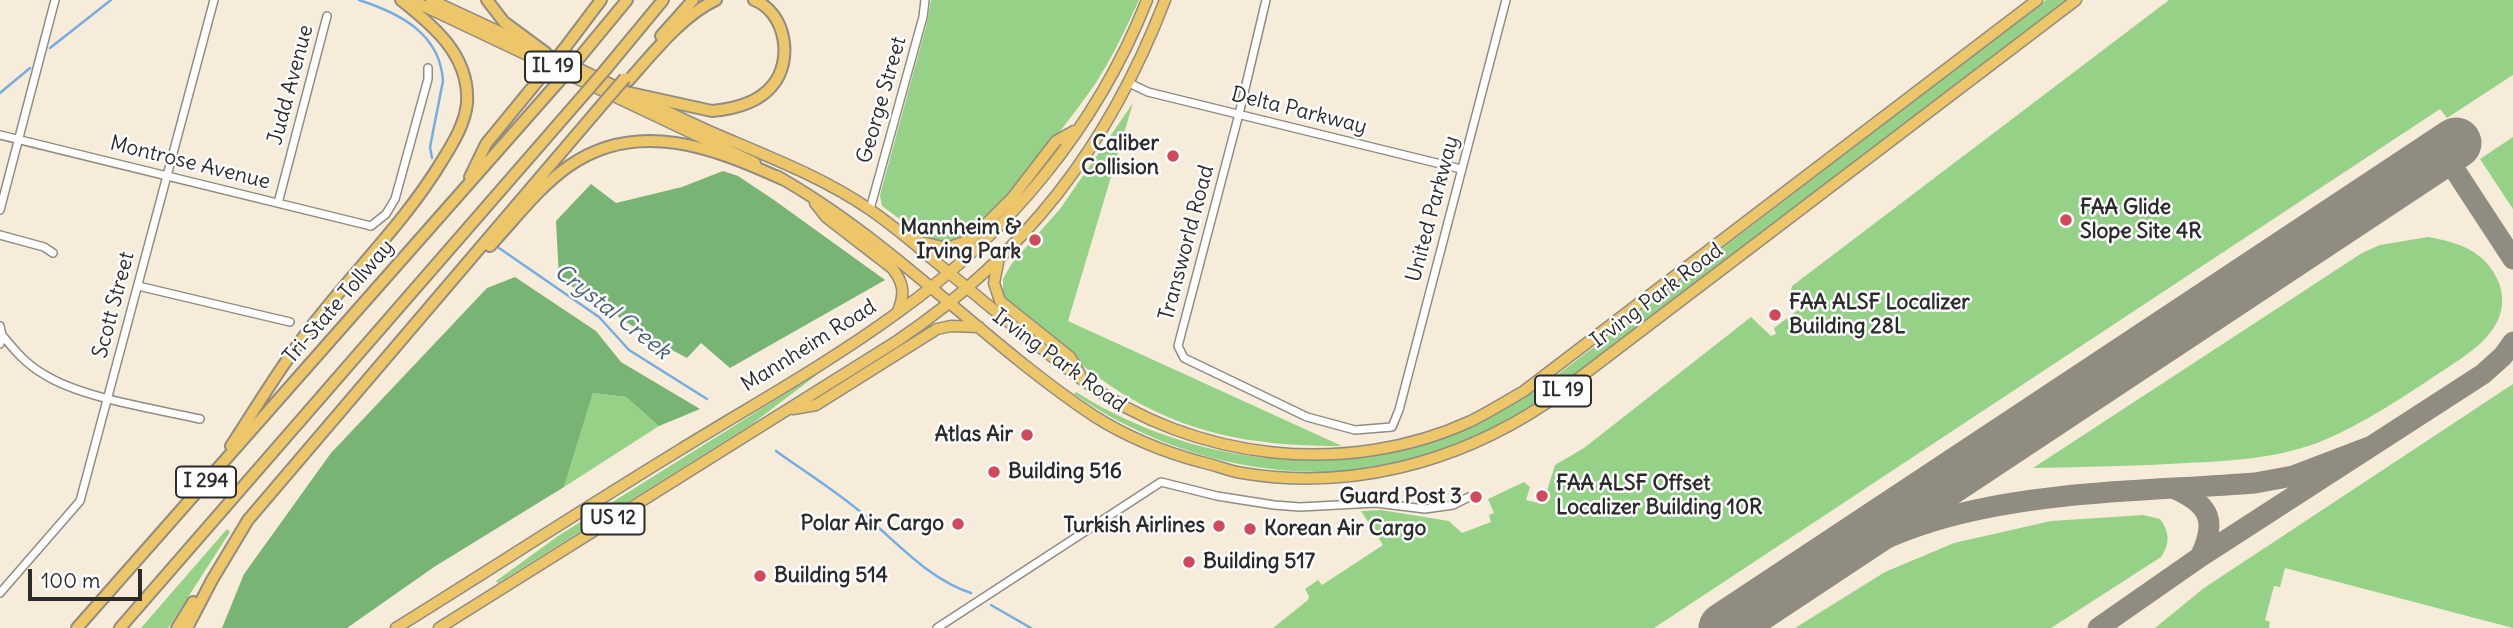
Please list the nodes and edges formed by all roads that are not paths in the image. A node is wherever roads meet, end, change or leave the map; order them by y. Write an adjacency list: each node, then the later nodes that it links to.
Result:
1 (55, 0): 30 (street)
2 (214, 0): 32 (street, Scott Street)
3 (401, 0): 59 (highway)
4 (411, 0): 33 (main road, Irving Park Road / IL 19)
5 (431, 0): 20 (main road, Irving Park Road / IL 19)
6 (487, 0): 22 (highway)
7 (601, 0): 34 (highway, bridge)
8 (627, 0): 34 (highway, Tri-State Tollway / I 294, bridge)
9 (663, 0): 64 (highway, I 294, bridge)
10 (693, 0): 24 (highway, I 294)
11 (716, 0): 24 (highway)
12 (754, 0): 26 (highway)
13 (925, 0): 37 (street, George Street)
14 (1147, 0): 28 (main road, Mannheim Road / US 12)
15 (1165, 0): 25 (main road, Mannheim Road / US 12)
16 (1266, 0): 27 (street, Transworld Road)
17 (1506, 0): 31 (street, United Parkway)
18 (2037, 0): 54 (main road, Irving Park Road / IL 19)
19 (2076, 0): 51 (main road, Irving Park Road / IL 19)
20 (447, 4): 22 (main road, Irving Park Road / IL 19)
21 (327, 16): 36 (street, Judd Avenue)
22 (546, 53): 26 (main road, Irving Park Road / IL 19)
23 (428, 68): 36 (street, Montrose Avenue)
24 (627, 79): 50 (highway, I 294, bridge)
25 (1129, 83): 27 (street, Delta Parkway); 42 (main road, Mannheim Road / US 12)
26 (630, 93): 37 (main road, Irving Park Road / IL 19)
27 (1239, 114): 31 (street, Delta Parkway); 58 (street, Transworld Road)
28 (1081, 127): 40 (main road); 43 (main road, Mannheim Road / US 12)
29 (0, 135): 30 (street, Montrose Avenue)
30 (19, 139): 32 (street, Montrose Avenue); 38 (street)
31 (1461, 169): 58 (street, United Parkway)
32 (167, 176): 36 (street, Montrose Avenue); 44 (street, Scott Street)
33 (782, 179): 35 (main road, Irving Park Road / IL 19); 50 (highway)
34 (464, 189): 59 (highway, Tri-State Tollway / I 294)
35 (808, 194): 45 (main road, Irving Park Road / IL 19); 48 (main road)
36 (278, 203)
37 (870, 209): 40 (main road, Irving Park Road / IL 19)
38 (0, 211)
39 (0, 235): 41 (street)
40 (908, 238): 43 (main road, Irving Park Road / IL 19)
41 (52, 253)
42 (999, 260): 46 (main road, Mannheim Road / US 12); 54 (main road)
43 (948, 272): 45 (main road, Mannheim Road / US 12); 46 (main road, Irving Park Road / IL 19)
44 (138, 286): 49 (street); 55 (street, Scott Street)
45 (930, 287): 47 (main road, Irving Park Road / IL 19); 48 (main road, Mannheim Road / US 12)
46 (968, 288): 47 (main road, Mannheim Road / US 12); 54 (main road, Irving Park Road / IL 19)
47 (950, 303): 51 (main road, Irving Park Road / IL 19); 56 (main road, Mannheim Road / US 12)
48 (896, 314): 67 (main road, Mannheim Road / US 12)
49 (289, 322)
50 (414, 327): 61 (highway, I 294)
51 (980, 327): 56 (main road)
52 (1, 332): 53 (street); 55 (street)
53 (0, 344)
54 (1084, 380)
55 (108, 397): 57 (street); 62 (street, Scott Street)
56 (787, 410): 68 (main road, Mannheim Road / US 12)
57 (200, 419)
58 (1392, 426)
59 (212, 475): 63 (highway, Tri-State Tollway / I 294)
60 (1469, 497): 69 (street)
61 (239, 533): 65 (highway, I 294); 66 (highway, I 294)
62 (0, 593)
63 (77, 628)
64 (120, 628)
65 (177, 628)
66 (187, 628)
67 (396, 628)
68 (439, 628)
69 (937, 628)

